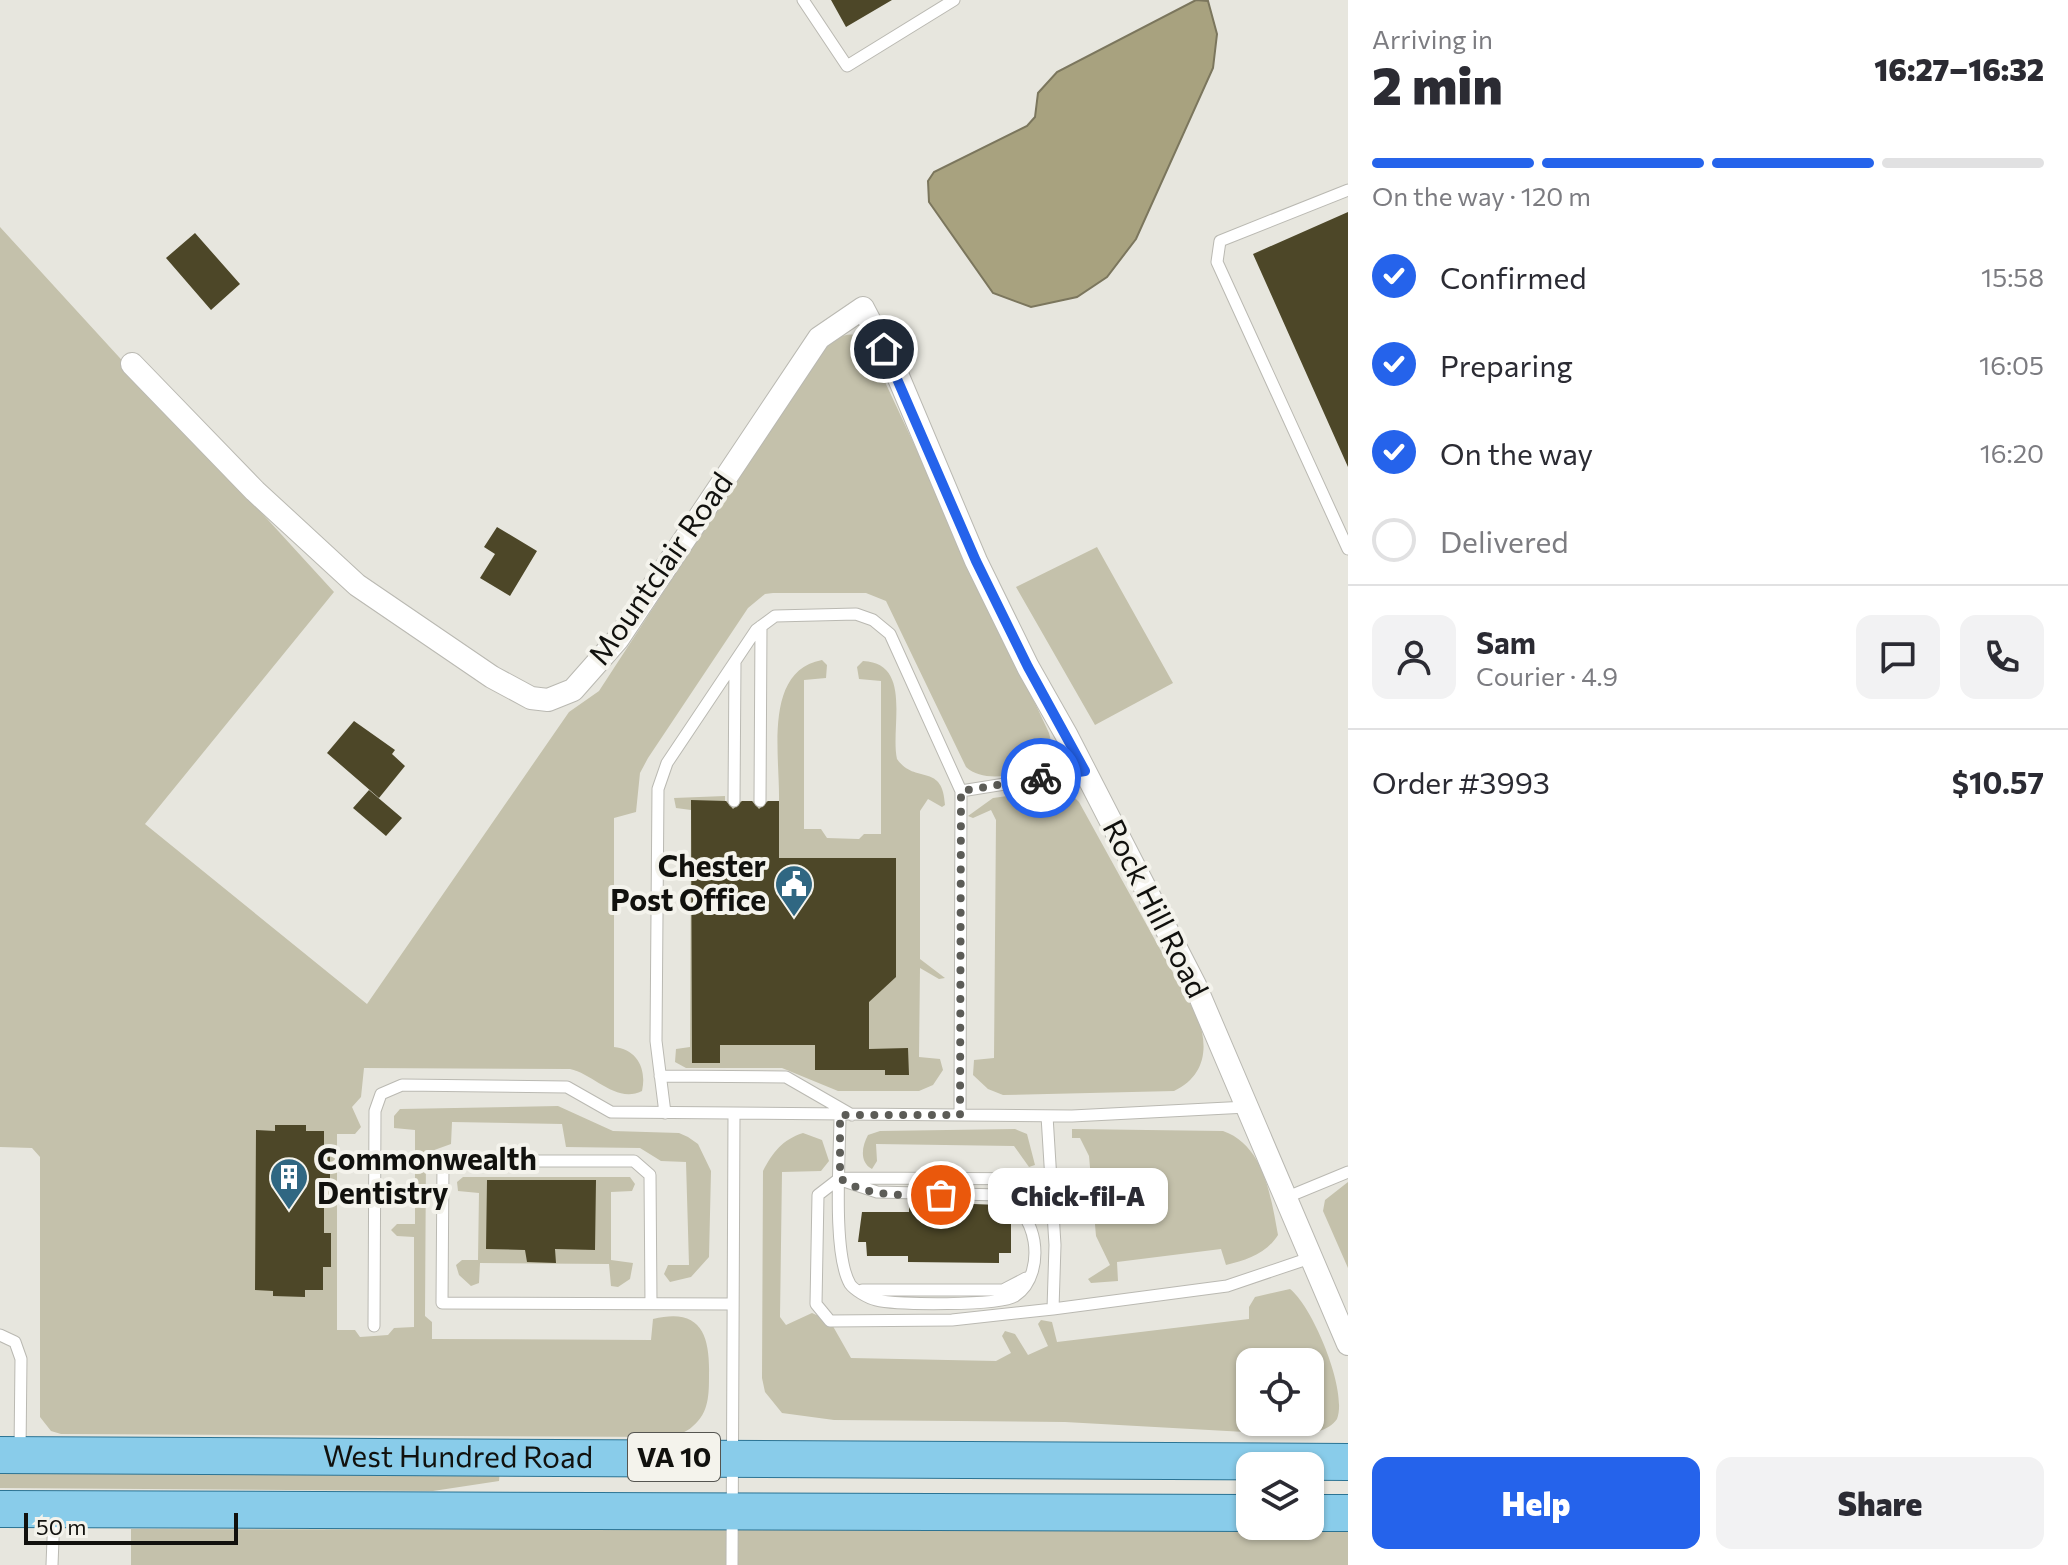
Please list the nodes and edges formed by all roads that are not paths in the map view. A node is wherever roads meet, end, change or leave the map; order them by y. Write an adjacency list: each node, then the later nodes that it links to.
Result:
1 (803, 0): 2 (lane)
2 (954, 0)
3 (1348, 190): 6 (lane)
4 (863, 308): 5 (street, Mountclair Road); 9 (street, Rock Hill Road)
5 (132, 364)
6 (1348, 549)
7 (761, 626): 8 (lane); 10 (lane); 12 (lane)
8 (735, 661): 11 (lane); 13 (lane)
9 (1085, 771): 10 (lane); 14 (street, Rock Hill Road)
10 (961, 791): 18 (lane)
11 (734, 801)
12 (760, 801)
13 (660, 1076): 15 (lane); 17 (lane)
14 (1247, 1107): 19 (lane); 23 (street, Rock Hill Road)
15 (665, 1113): 16 (lane); 28 (lane)
16 (734, 1114): 17 (lane); 26 (lane)
17 (846, 1115): 18 (lane); 21 (lane)
18 (960, 1115): 19 (lane)
19 (1047, 1116): 22 (lane)
20 (1348, 1172): 23 (lane)
21 (840, 1178): 21 (lane); 22 (lane); 27 (lane)
22 (1052, 1179): 27 (lane)
23 (1285, 1198): 24 (street, Rock Hill Road)
24 (1310, 1258): 27 (lane); 30 (street, Rock Hill Road)
25 (651, 1303): 25 (lane); 26 (lane)
26 (733, 1304): 32 (lane)
27 (1053, 1309)
28 (374, 1326)
29 (0, 1335): 31 (lane)
30 (1348, 1344)
31 (10, 1455): 32 (main road, West Hundred Road / VA 10)
32 (733, 1457): 33 (main road, West Hundred Road / VA 10); 36 (lane)
33 (1348, 1462)
34 (0, 1509): 35 (main road, West Hundred Road / VA 10)
35 (54, 1509): 36 (main road, West Hundred Road / VA 10); 40 (lane)
36 (734, 1513): 37 (main road, West Hundred Road / VA 10); 41 (lane)
37 (1236, 1513)
38 (1324, 1513): 39 (main road)
39 (1348, 1513)
40 (52, 1565)
41 (732, 1565)

